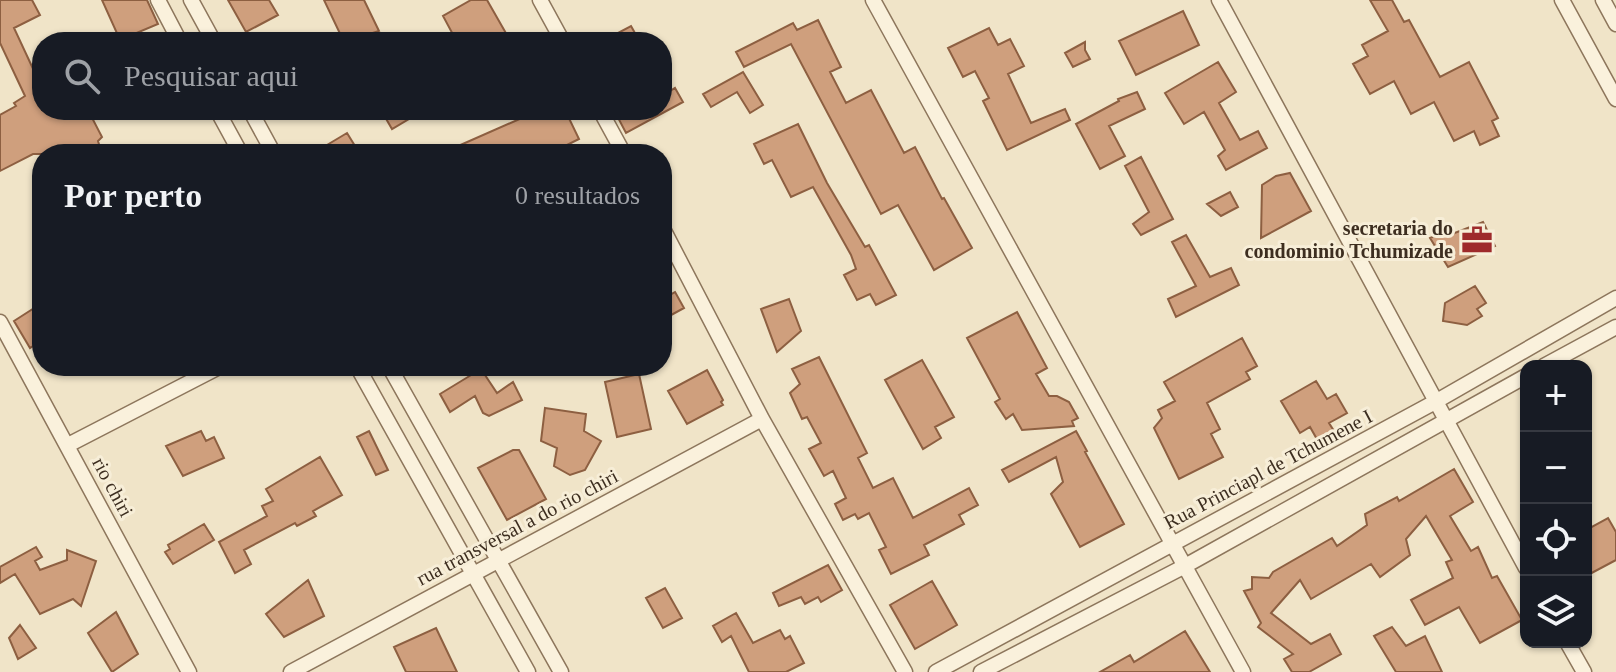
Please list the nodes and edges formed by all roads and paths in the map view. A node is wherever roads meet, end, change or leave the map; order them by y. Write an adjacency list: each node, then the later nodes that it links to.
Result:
1 (158, 0): 9 (street)
2 (191, 0): 10 (street)
3 (873, 0): 32 (street)
4 (1219, 0): 28 (street)
5 (1562, 0): 12 (street)
6 (1603, 0): 8 (street)
7 (544, 1): 11 (street)
8 (1616, 24)
9 (175, 32)
10 (209, 32)
11 (558, 32)
12 (1616, 99)
13 (222, 120): 16 (street)
14 (255, 120): 17 (street)
15 (605, 120): 18 (street)
16 (236, 144)
17 (269, 144)
18 (617, 144)
19 (672, 246): 29 (street)
20 (1616, 298): 28 (street, Rua Princiapl de Tchumene I)
21 (0, 322): 31 (street, rio chiri)
22 (1616, 327): 23 (street)
23 (1555, 360)
24 (202, 376): 31 (street)
25 (363, 376): 36 (street)
26 (395, 376): 34 (street)
27 (1520, 379): 30 (street, Rua Princiapl de Tchumene I)
28 (1435, 402): 30 (street); 32 (street, Rua Princiapl de Tchumene I)
29 (762, 419): 34 (street, rua transversal a do rio chiri); 42 (street)
30 (1444, 420): 33 (street); 35 (street, Rua Princiapl de Tchumene I)
31 (68, 445): 38 (street, rio chiri)
32 (1172, 543): 35 (street); 43 (street, Rua Princiapl de Tchumene I)
33 (1520, 557)
34 (498, 559): 36 (street, rua transversal a do rio chiri); 41 (street)
35 (1185, 566): 44 (street, Rua Princiapl de Tchumene I); 45 (street)
36 (474, 573): 39 (street, rua transversal a do rio chiri); 40 (street)
37 (1570, 648): 46 (street)
38 (189, 672)
39 (291, 672)
40 (528, 672)
41 (561, 672)
42 (905, 672)
43 (936, 672)
44 (981, 672)
45 (1243, 672)
46 (1584, 672)

